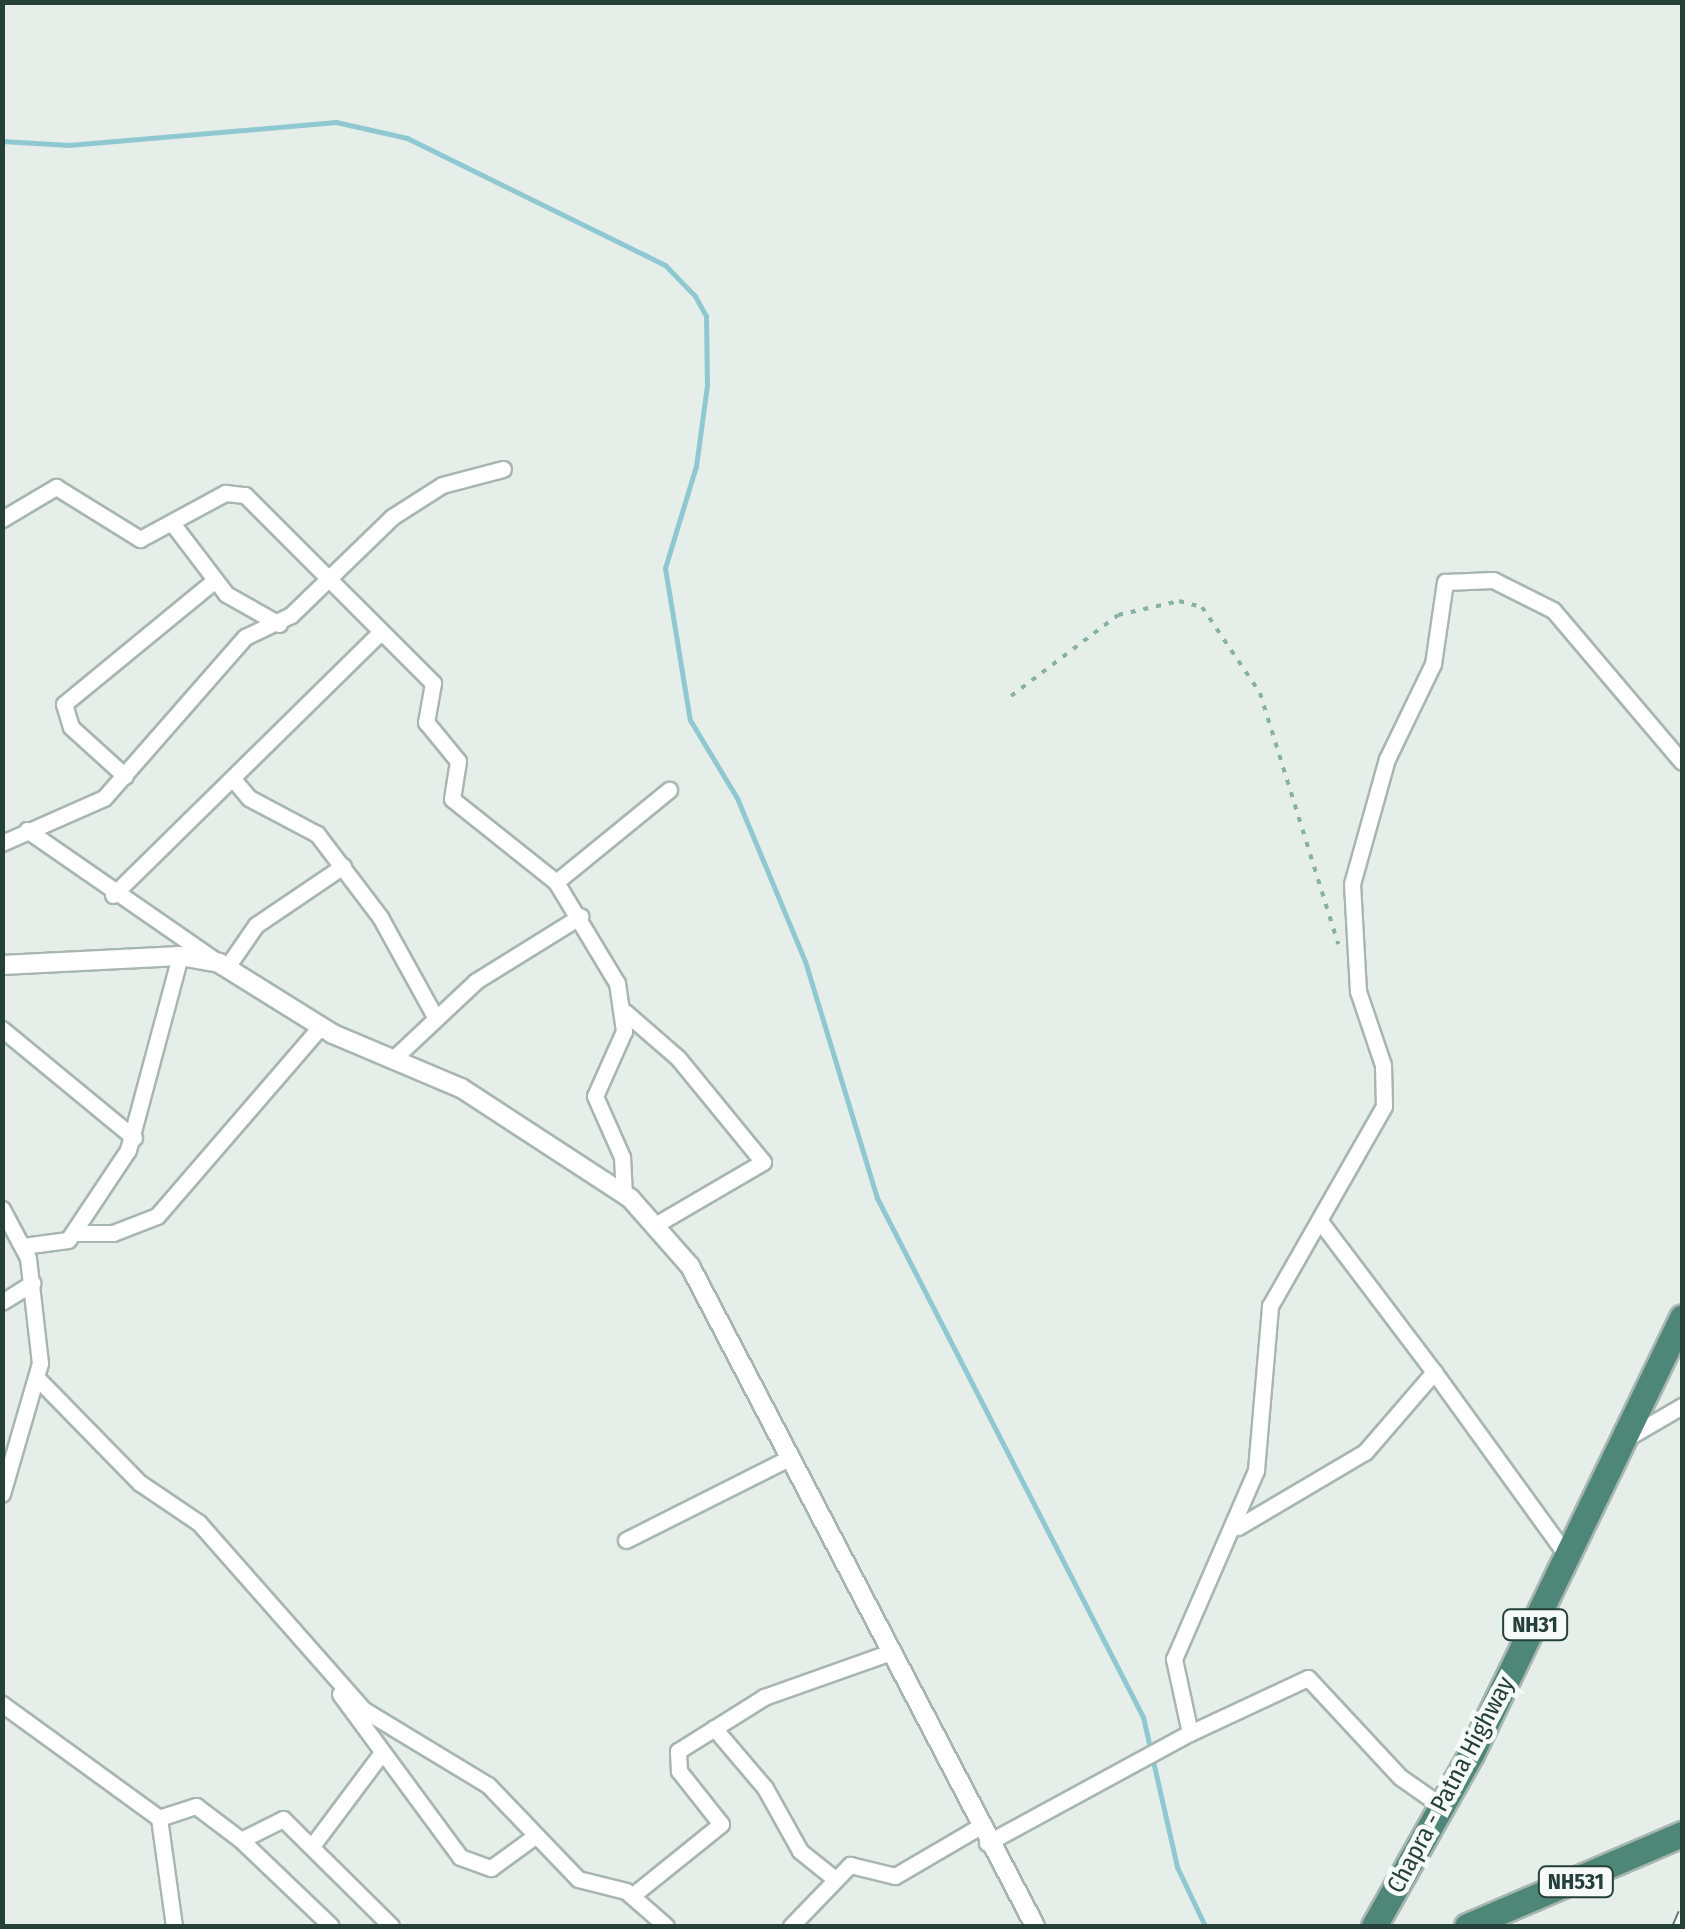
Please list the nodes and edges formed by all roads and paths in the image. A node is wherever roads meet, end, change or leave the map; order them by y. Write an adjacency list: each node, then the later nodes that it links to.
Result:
1 (503, 469): 4 (street)
2 (2, 518): 3 (street)
3 (172, 523): 4 (street); 5 (street)
4 (327, 576): 6 (street); 7 (street)
5 (214, 581): 6 (street); 10 (street)
6 (279, 624): 10 (street)
7 (380, 632): 11 (street); 16 (street)
8 (1011, 696): 20 (path)
9 (1682, 762): 31 (street)
10 (125, 776): 13 (street)
11 (234, 779): 15 (street); 17 (street)
12 (669, 790): 16 (street)
13 (27, 830): 14 (street); 17 (street)
14 (2, 843)
15 (343, 866): 21 (street); 24 (street)
16 (556, 882): 18 (street)
17 (113, 895): 21 (street)
18 (581, 916): 23 (street); 24 (street)
19 (180, 956): 21 (street); 22 (street); 28 (street)
20 (1344, 957)
21 (223, 965): 25 (street)
22 (2, 966)
23 (624, 1012): 29 (street); 32 (street)
24 (434, 1015): 27 (street)
25 (320, 1027): 27 (street); 33 (street)
26 (2, 1029): 28 (street)
27 (392, 1060): 29 (street)
28 (134, 1138): 33 (street)
29 (624, 1193): 32 (street)
30 (2, 1209): 34 (street)
31 (1320, 1220): 38 (street); 44 (street)
32 (656, 1224): 42 (street)
33 (75, 1233): 34 (street)
34 (23, 1246): 35 (street)
35 (33, 1283): 36 (street); 39 (street)
36 (2, 1302)
37 (1682, 1317): 41 (highway, Chapra - Patna Highway / NH31)
38 (1434, 1372): 44 (street); 46 (street)
39 (39, 1380): 43 (street); 48 (street)
40 (1682, 1406): 41 (street)
41 (1626, 1438): 46 (highway, Chapra - Patna Highway / NH31)
42 (787, 1459): 45 (street); 47 (street)
43 (2, 1494)
44 (1238, 1527): 51 (street)
45 (626, 1540)
46 (1568, 1557): 53 (highway, Chapra - Patna Highway / NH31)
47 (888, 1653): 50 (street); 56 (street)
48 (331, 1678): 52 (street); 57 (street)
49 (2, 1704): 54 (street)
50 (714, 1728): 60 (street); 61 (street)
51 (1185, 1738): 53 (street); 56 (street)
52 (380, 1755): 57 (street); 59 (street)
53 (1443, 1808): 68 (highway, Chapra - Patna Highway / NH31)
54 (159, 1818): 58 (street); 62 (street)
55 (1682, 1834): 69 (highway, NH531)
56 (983, 1835): 60 (street); 67 (street)
57 (535, 1836): 61 (street)
58 (241, 1840): 59 (street); 63 (street)
59 (312, 1846): 64 (street)
60 (835, 1879): 66 (street)
61 (633, 1895): 65 (street)
62 (174, 1926)
63 (331, 1926)
64 (390, 1926)
65 (666, 1926)
66 (792, 1926)
67 (1035, 1926)
68 (1374, 1926)
69 (1467, 1926)

